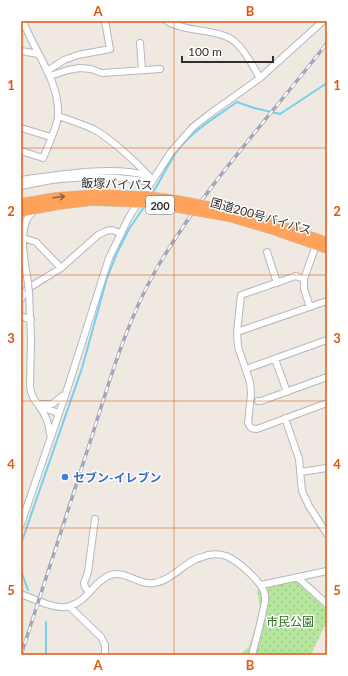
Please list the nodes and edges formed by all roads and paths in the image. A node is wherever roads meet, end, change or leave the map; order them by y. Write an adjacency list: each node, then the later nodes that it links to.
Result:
1 (23, 21): 7 (street)
2 (105, 21): 10 (street)
3 (167, 21): 11 (street)
4 (323, 21): 11 (street)
5 (140, 43): 8 (street)
6 (21, 51): 7 (street)
7 (38, 54): 10 (street)
8 (142, 69): 9 (street); 10 (street)
9 (160, 69)
10 (48, 73): 12 (street)
11 (260, 78): 16 (street)
12 (58, 116): 14 (street); 16 (street)
13 (21, 128): 14 (street)
14 (51, 137): 15 (street)
15 (21, 151)
16 (151, 179): 17 (street); 18 (street); 24 (street)
17 (21, 180)
18 (21, 186)
19 (94, 198): 20 (highway, 飯塚バイパス / 200, one-way to 19); 21 (highway, 国道200号バイパス / 200); 23 (highway, 国道200号バイパス / 200, bridge)
20 (21, 203)
21 (36, 209): 22 (highway, 国道200号バイパス / 200); 25 (street)
22 (21, 212)
23 (228, 213): 26 (highway, 200); 27 (highway, 国道200号バイパス / 200)
24 (120, 233): 30 (street); 44 (street)
25 (22, 237): 30 (street); 33 (street, bridge)
26 (327, 242)
27 (316, 245): 28 (highway, 国道200号バイパス / 200); 31 (street)
28 (327, 249)
29 (267, 252): 32 (street)
30 (61, 268): 33 (street)
31 (304, 279): 32 (street); 35 (street)
32 (277, 283): 38 (street)
33 (24, 294): 37 (street)
34 (327, 302): 35 (street)
35 (310, 307): 38 (street)
36 (21, 316): 37 (street)
37 (31, 320): 46 (street)
38 (237, 332): 41 (street)
39 (327, 340): 40 (street)
40 (275, 359): 41 (street); 43 (street)
41 (246, 369): 49 (street)
42 (327, 377): 43 (street)
43 (287, 392): 45 (street)
44 (66, 393): 46 (street); 48 (street)
45 (258, 401)
46 (37, 403): 48 (street); 50 (street)
47 (327, 403): 49 (street)
48 (59, 413): 50 (street)
49 (285, 418): 52 (street)
50 (50, 438): 54 (street)
51 (327, 468): 52 (street)
52 (300, 472): 55 (street)
53 (95, 519): 59 (street)
54 (21, 524)
55 (327, 534)
56 (327, 571): 57 (street)
57 (297, 577): 58 (street); 61 (street)
58 (261, 585): 59 (street); 64 (street)
59 (89, 592): 62 (street)
60 (21, 594): 62 (street)
61 (327, 604)
62 (70, 607): 63 (street)
63 (104, 655)
64 (252, 655)

